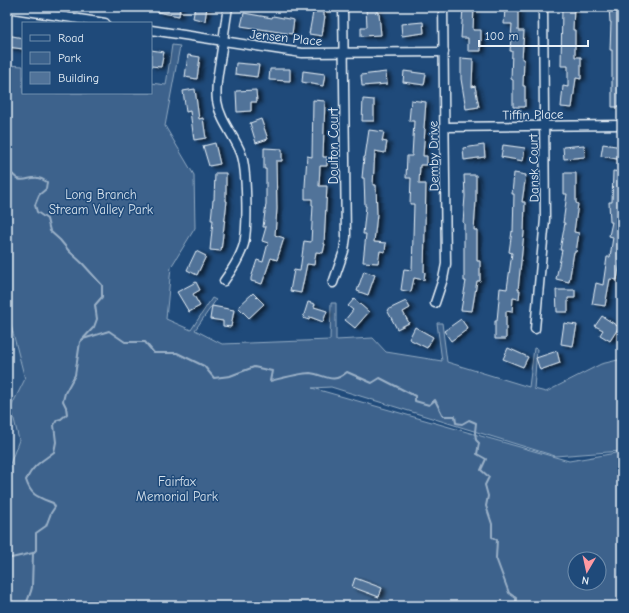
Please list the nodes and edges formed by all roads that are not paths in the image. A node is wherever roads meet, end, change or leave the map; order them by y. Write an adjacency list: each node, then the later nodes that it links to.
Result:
1 (228, 7): 8 (street)
2 (344, 7): 10 (street, Doulton Court)
3 (443, 7): 9 (street, Demby Drive)
4 (543, 7): 12 (street, Dansk Court)
5 (7, 8): 6 (street)
6 (98, 22)
7 (152, 30): 8 (street, Jensen Place)
8 (223, 41): 10 (street, Jensen Place); 14 (street)
9 (444, 52): 10 (street, Jensen Place); 13 (street, Demby Drive)
10 (344, 53): 15 (street, Doulton Court)
11 (622, 125): 12 (street, Tiffin Place)
12 (544, 126): 13 (street, Tiffin Place); 17 (street, Dansk Court)
13 (445, 127): 16 (street, Demby Drive)
14 (224, 281)
15 (334, 283)
16 (435, 303)
17 (535, 329)

